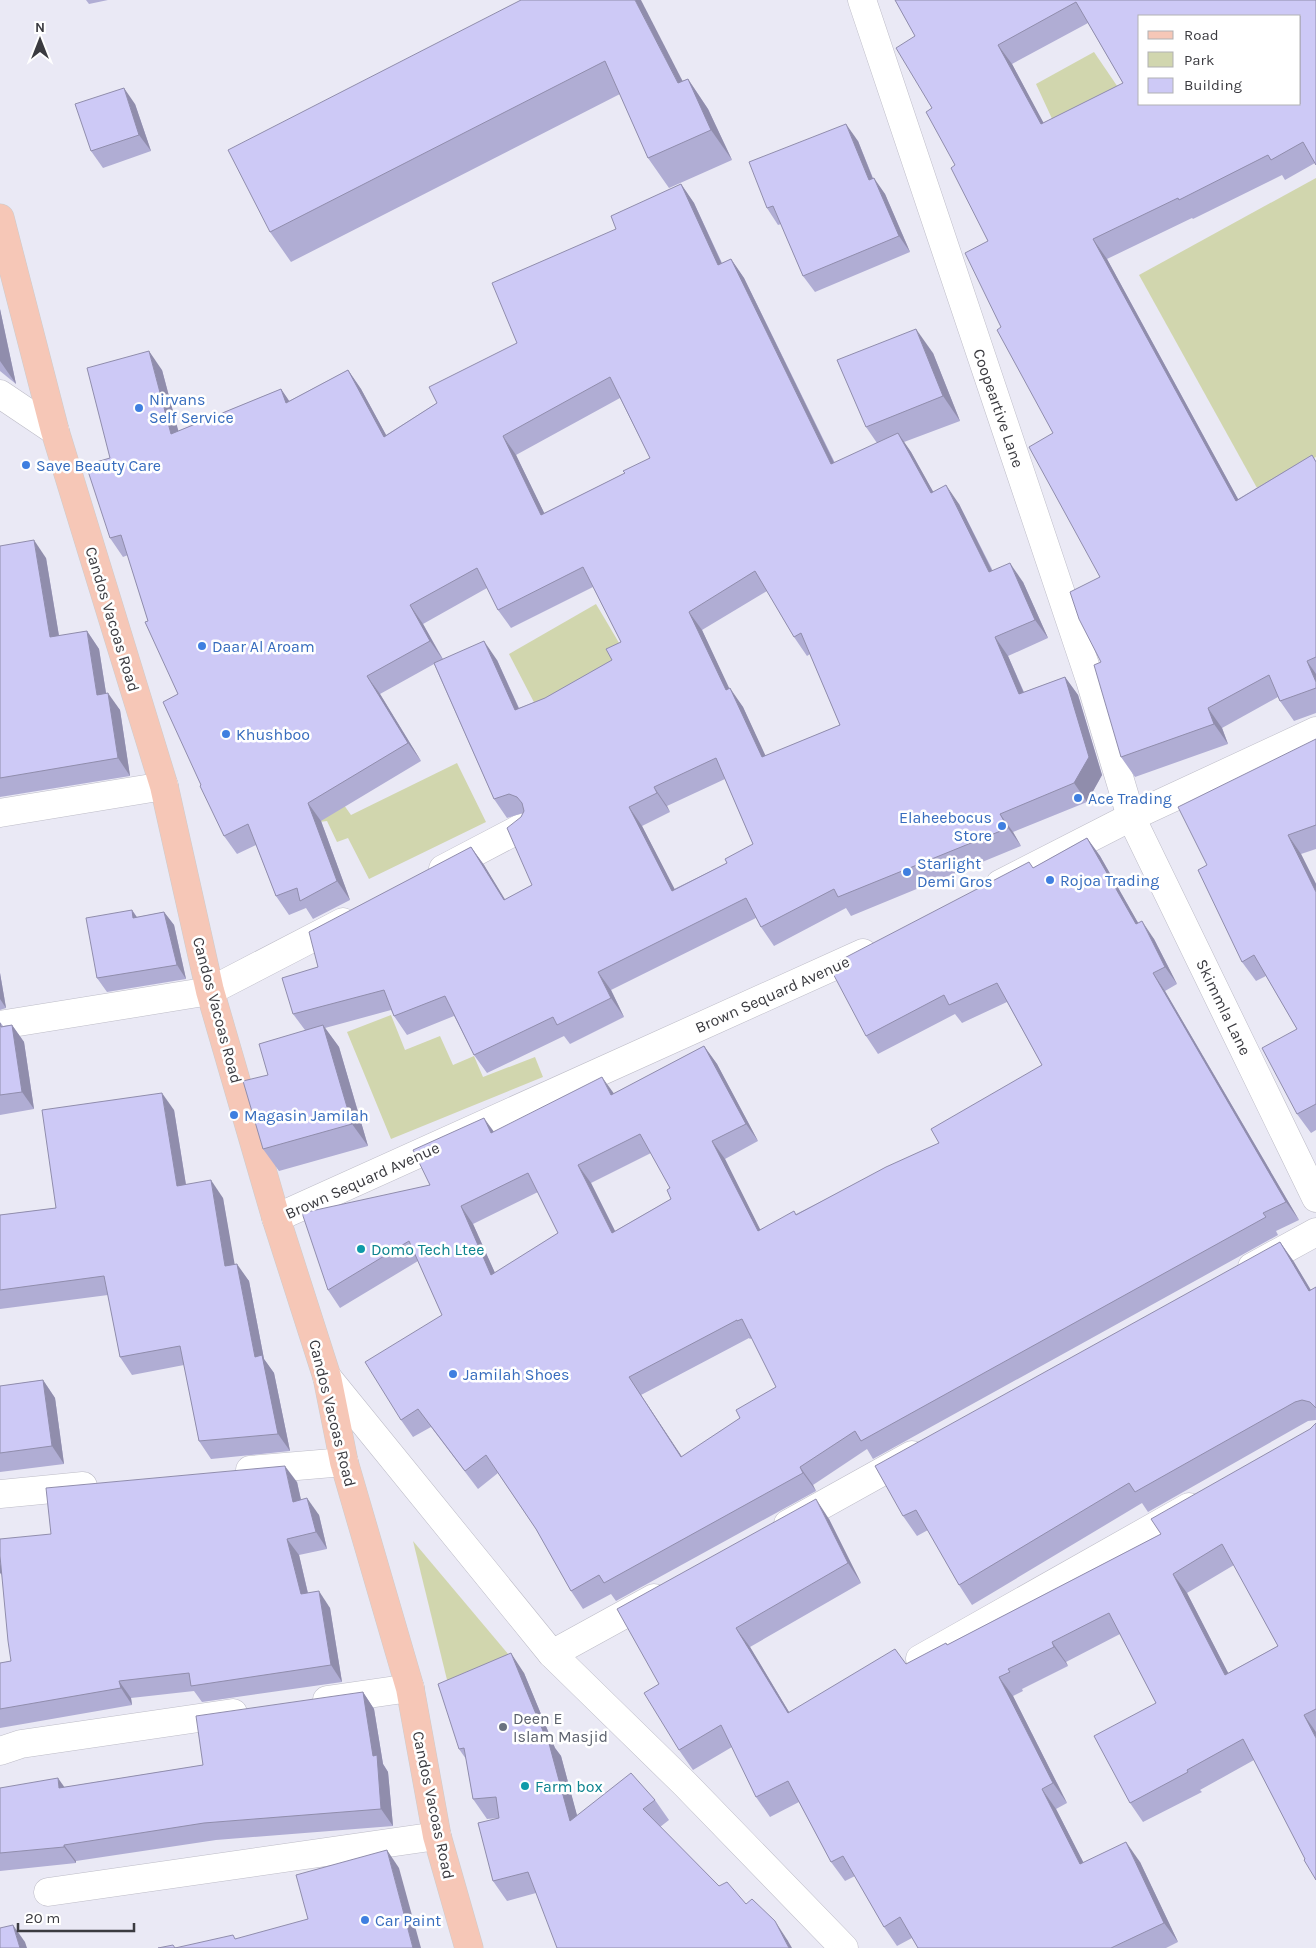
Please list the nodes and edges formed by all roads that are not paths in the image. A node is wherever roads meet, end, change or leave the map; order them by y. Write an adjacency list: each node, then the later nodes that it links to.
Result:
1 (862, 0): 8 (street, Coopeartive Lane)
2 (0, 218): 4 (main road, Candos Vacoas Road)
3 (0, 394): 4 (street)
4 (55, 432): 6 (main road, Candos Vacoas Road)
5 (1316, 731): 8 (street)
6 (164, 786): 7 (street); 14 (main road, Candos Vacoas Road)
7 (0, 813)
8 (1131, 817): 11 (street); 16 (street, Skimmla Lane)
9 (522, 828): 10 (street)
10 (418, 882)
11 (981, 893)
12 (366, 910): 14 (street)
13 (884, 942): 17 (street, Brown Sequard Avenue)
14 (210, 992): 15 (street); 17 (main road, Candos Vacoas Road)
15 (0, 1025)
16 (1316, 1198)
17 (276, 1218): 20 (main road, Candos Vacoas Road)
18 (1316, 1232): 19 (street)
19 (1229, 1280)
20 (327, 1377): 22 (main road, Candos Vacoas Road); 29 (street)
21 (934, 1443): 27 (street)
22 (344, 1462): 23 (street); 31 (main road, Candos Vacoas Road)
23 (226, 1473)
24 (108, 1484): 26 (street)
25 (1213, 1493): 30 (street)
26 (0, 1494)
27 (769, 1534)
28 (674, 1587): 29 (street)
29 (552, 1654): 38 (street)
30 (920, 1659)
31 (410, 1688): 32 (street); 35 (main road, Candos Vacoas Road)
32 (303, 1703)
33 (254, 1710): 34 (street)
34 (0, 1751)
35 (438, 1836): 36 (street); 37 (main road, Candos Vacoas Road)
36 (48, 1892)
37 (469, 1948)
38 (844, 1948)

